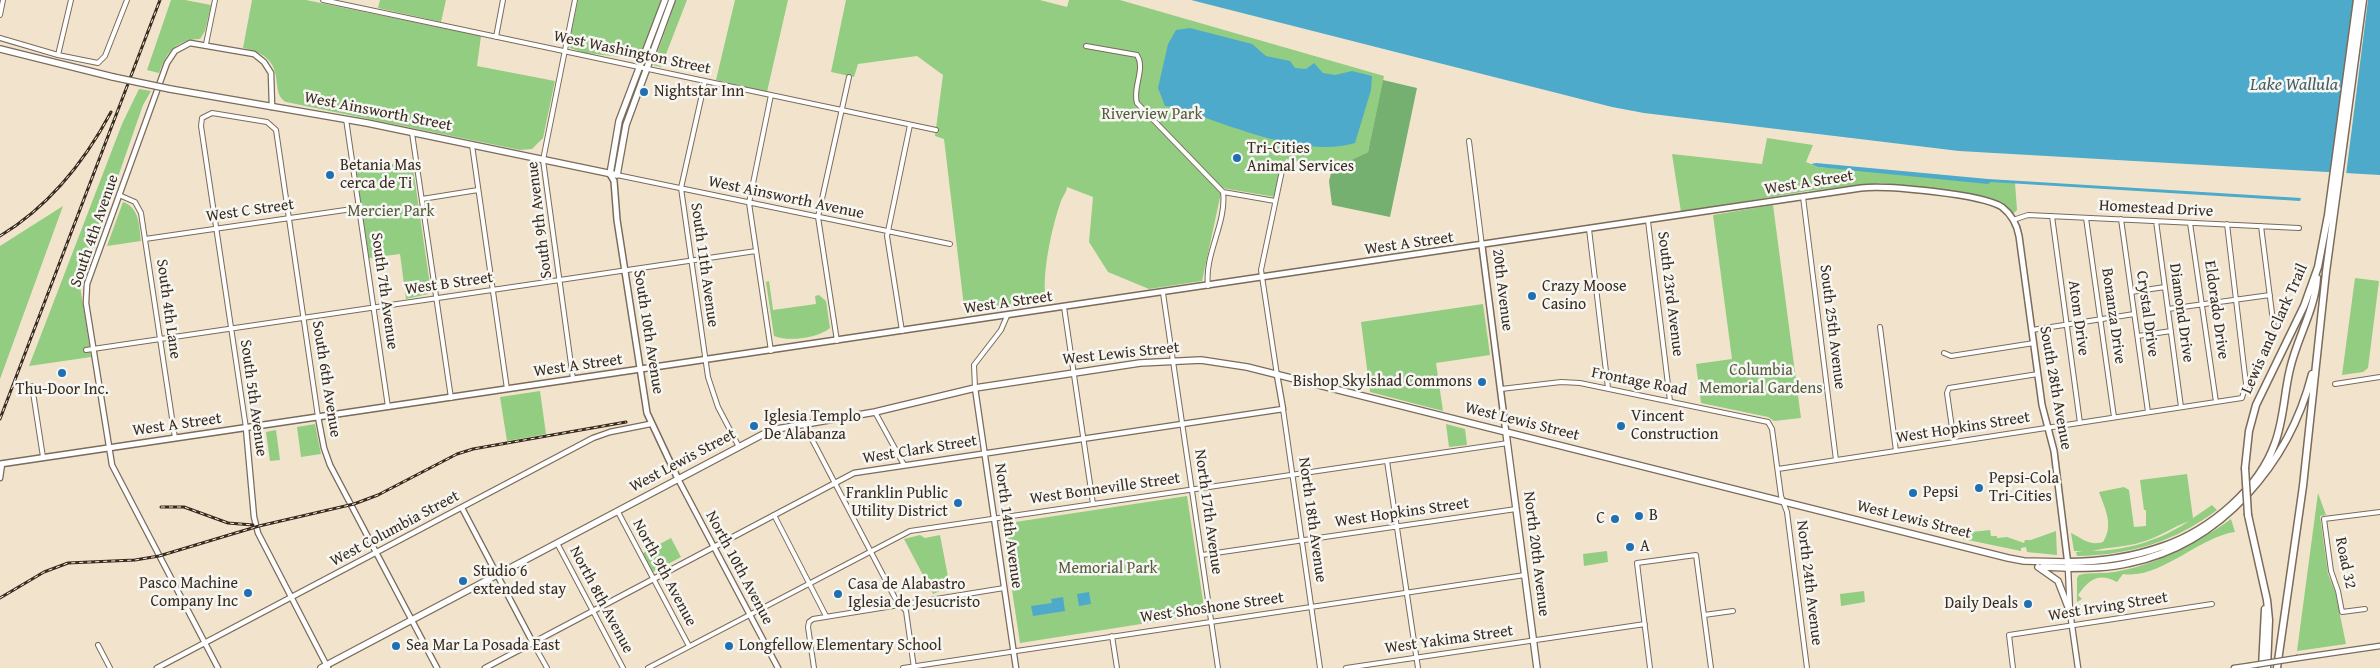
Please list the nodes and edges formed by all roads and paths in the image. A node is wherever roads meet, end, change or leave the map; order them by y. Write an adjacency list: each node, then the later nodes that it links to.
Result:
1 (3, 0): 12 (street)
2 (70, 0): 19 (street)
3 (127, 0): 19 (street)
4 (215, 0): 15 (street)
5 (323, 0): 13 (street, West Washington Street)
6 (504, 0): 13 (street)
7 (575, 0): 18 (street, South 9th Avenue)
8 (665, 0): 20 (main road)
9 (672, 0): 21 (main road)
10 (2357, 0): 48 (highway, Lewis and Clark Trail)
11 (2363, 0): 48 (highway, Lewis and Clark Trail)
12 (0, 16)
13 (496, 37): 18 (street, West Washington Street)
14 (0, 38): 19 (street)
15 (203, 44): 25 (street); 42 (street, South 4th Avenue)
16 (1086, 46): 41 (street)
17 (0, 49): 25 (main road, West Ainsworth Street, bridge)
18 (564, 51): 20 (street, West Washington Street); 34 (street, South 9th Avenue)
19 (58, 55)
20 (640, 68): 21 (street, West Washington Street); 36 (main road)
21 (647, 69): 23 (street, West Washington Street); 37 (main road)
22 (849, 77): 26 (street)
23 (705, 81): 24 (street, West Washington Street); 39 (street, South 11th Avenue)
24 (771, 94): 26 (street, West Washington Street); 46 (street)
25 (272, 107): 28 (main road, West Ainsworth Street)
26 (841, 110): 29 (street, West Washington Street); 50 (street)
27 (202, 118): 51 (street, South 6th Avenue); 61 (street, South 5th Avenue)
28 (346, 119): 31 (main road, West Ainsworth Street); 47 (street, South 7th Avenue)
29 (910, 125): 30 (street, West Washington Street); 63 (street)
30 (936, 130)
31 (412, 132): 33 (main road, West Ainsworth Street); 44 (street)
32 (1469, 141): 66 (street, 20th Avenue)
33 (472, 144): 34 (main road, West Ainsworth Street); 40 (street)
34 (543, 160): 36 (main road, West Ainsworth Street); 72 (street, South 9th Avenue)
35 (1283, 166): 45 (street)
36 (610, 174): 37 (main road, West Ainsworth Street); 38 (main road, South 10th Avenue)
37 (617, 175): 38 (main road); 39 (street, West Ainsworth Avenue)
38 (614, 182): 70 (main road, South 10th Avenue)
39 (681, 188): 46 (street, West Ainsworth Avenue); 68 (street, South 11th Avenue)
40 (478, 190): 44 (street); 75 (street)
41 (1223, 192): 45 (street); 73 (street)
42 (119, 195): 64 (street, South 4th Lane); 101 (street, South 4th Avenue)
43 (1803, 197): 54 (main road, West A Street); 55 (main road, West A Street); 146 (street, South 25th Avenue)
44 (422, 198): 79 (street)
45 (1275, 201): 71 (street)
46 (748, 202): 50 (street, West Ainsworth Avenue); 67 (street)
47 (359, 208): 51 (street, West C Street); 82 (street, South 7th Avenue)
48 (2331, 215): 69 (highway, Lewis and Clark Trail); 98 (highway, Lewis and Clark Trail)
49 (2052, 216): 52 (street, Homestead Drive); 55 (street, Homestead Drive); 89 (street, Atom Drive)
50 (818, 217): 63 (street, West Ainsworth Avenue); 99 (street)
51 (289, 218): 61 (street, West C Street); 87 (street, South 6th Avenue)
52 (2086, 218): 53 (street, Homestead Drive); 88 (street, Bonanza Drive)
53 (2121, 219): 56 (street, Homestead Drive); 76 (street, Crystal Drive)
54 (1648, 220): 62 (main road, West A Street); 120 (street, South 23rd Avenue)
55 (2013, 220): 93 (main road, South 28th Avenue)
56 (2156, 221): 57 (street, Homestead Drive); 74 (street, Diamond Drive)
57 (2190, 223): 58 (street, Homestead Drive); 81 (street, Eldorado Drive)
58 (2227, 224): 59 (street, Homestead Drive); 80 (street)
59 (2261, 226): 60 (street, Homestead Drive); 78 (street)
60 (2299, 228)
61 (216, 229): 64 (street, West C Street); 91 (street, South 5th Avenue)
62 (1589, 229): 66 (main road, West A Street); 116 (street)
63 (888, 232): 65 (street, West Ainsworth Avenue); 95 (street)
64 (145, 239): 97 (street, South 4th Lane)
65 (950, 244)
66 (1482, 246): 71 (main road, West A Street); 118 (main road, 20th Avenue)
67 (756, 251): 68 (street, West B Street); 103 (street)
68 (691, 261): 70 (street, West B Street); 105 (street, South 11th Avenue)
69 (2318, 267): 172 (highway); 181 (highway, Lewis and Clark Trail, bridge)
70 (625, 270): 72 (street, West B Street); 107 (main road, South 10th Avenue)
71 (1262, 278): 73 (main road, West A Street); 110 (street)
72 (560, 280): 75 (street, West B Street); 112 (street, South 9th Avenue)
73 (1208, 286): 77 (main road, West A Street)
74 (2165, 287): 76 (street); 84 (street, Diamond Drive)
75 (492, 290): 79 (street, West B Street); 117 (street)
76 (2131, 292): 85 (street, Crystal Drive)
77 (1163, 293): 83 (main road, West A Street); 106 (street, North 17th Avenue)
78 (2270, 295): 80 (street); 92 (street)
79 (437, 298): 82 (street, West B Street); 119 (street)
80 (2236, 300): 81 (street); 121 (street, West Hopkins Street)
81 (2203, 304): 84 (street); 121 (street, Eldorado Drive)
82 (374, 307): 87 (street, West B Street); 122 (street, South 7th Avenue)
83 (1064, 307): 86 (main road, West A Street); 108 (street)
84 (2168, 309): 94 (street, Diamond Drive)
85 (2134, 314): 88 (street); 96 (street, Crystal Drive)
86 (1007, 316): 95 (main road, West A Street); 115 (street)
87 (304, 318): 91 (street, West B Street); 127 (street, South 6th Avenue)
88 (2100, 319): 89 (street); 128 (street, Bonanza Drive)
89 (2067, 324): 93 (street); 129 (street, Atom Drive)
90 (1880, 327): 143 (street)
91 (231, 328): 97 (street, West B Street); 135 (street, South 5th Avenue)
92 (2274, 329)
93 (2032, 330): 100 (main road, South 28th Avenue)
94 (2171, 330): 96 (street); 123 (street, Diamond Drive)
95 (902, 331): 99 (main road, West A Street)
96 (2138, 336): 126 (street, Crystal Drive)
97 (160, 339): 101 (street, West B Street); 137 (street, South 4th Lane)
98 (2319, 340): 172 (highway); 233 (highway, Lewis and Clark Trail)
99 (837, 341): 103 (main road, West A Street)
100 (2034, 343): 104 (street); 109 (main road, South 28th Avenue)
101 (92, 349): 102 (street, West B Street); 142 (street, South 4th Avenue)
102 (86, 350)
103 (771, 350): 105 (main road, West A Street)
104 (1944, 353)
105 (705, 360): 107 (main road, West A Street); 141 (street, South 11th Avenue)
106 (1173, 360): 108 (main road, West Lewis Street); 110 (main road, West Lewis Street); 132 (street, North 17th Avenue)
107 (640, 370): 112 (main road, West A Street); 130 (main road, South 10th Avenue)
108 (1073, 372): 115 (main road, West Lewis Street); 138 (street)
109 (2038, 374): 134 (main road, South 28th Avenue); 139 (street)
110 (1277, 375): 124 (street, North 18th Avenue); 136 (main road, West Lewis Street)
111 (2380, 377): 113 (street)
112 (573, 380): 117 (main road, West A Street)
113 (2335, 384)
114 (32, 386): 145 (street)
115 (975, 388): 125 (main road, West Lewis Street); 144 (street, North 14th Avenue)
116 (1608, 388): 118 (street, Frontage Road); 120 (street, Frontage Road)
117 (507, 389): 119 (main road, West A Street)
118 (1501, 389): 136 (main road, 20th Avenue)
119 (451, 398): 122 (main road, West A Street)
120 (1670, 401): 133 (street, Frontage Road)
121 (2216, 402): 123 (street, West Hopkins Street)
122 (388, 407): 127 (main road, West A Street)
123 (2181, 407): 126 (street, West Hopkins Street)
124 (1283, 409): 132 (street, West Clark Street); 151 (street, North 18th Avenue)
125 (875, 412): 131 (main road, West Lewis Street); 149 (street)
126 (2148, 412): 128 (street, West Hopkins Street)
127 (318, 417): 135 (main road, West A Street); 169 (street, South 6th Avenue)
128 (2114, 417): 129 (street, West Hopkins Street)
129 (2080, 423): 134 (street, West Hopkins Street)
130 (650, 424): 153 (main road, South 10th Avenue); 158 (street, West Columbia Street)
131 (804, 424): 141 (main road, West Lewis Street); 154 (street)
132 (1182, 424): 138 (street, West Clark Street); 155 (street, North 17th Avenue)
133 (1770, 424): 150 (street, North 24th Avenue)
134 (2048, 427): 139 (street, West Hopkins Street); 172 (main road, South 28th Avenue)
135 (246, 428): 137 (main road, West A Street); 180 (street, South 5th Avenue)
136 (1506, 432): 140 (main road, 20th Avenue); 156 (main road, West Lewis Street)
137 (175, 438): 142 (main road, West A Street)
138 (1083, 438): 144 (street, West Clark Street); 157 (street)
139 (1954, 442): 143 (street, West Hopkins Street)
140 (1508, 443): 147 (street, West Bonneville Street); 159 (main road, North 20th Avenue)
141 (739, 447): 153 (main road, West Lewis Street)
142 (108, 448): 145 (main road, West A Street); 199 (street, South 4th Avenue)
143 (1896, 451): 146 (street, West Hopkins Street)
144 (984, 453): 149 (street, West Clark Street); 163 (street, North 14th Avenue)
145 (43, 458): 148 (main road, West A Street)
146 (1836, 460): 150 (street, West Hopkins Street)
147 (1387, 461): 151 (street, West Bonneville Street); 164 (street)
148 (1, 464): 152 (street)
149 (904, 465): 154 (street, West Clark Street)
150 (1778, 470): 156 (street, North 24th Avenue)
151 (1292, 475): 155 (street, West Bonneville Street); 165 (street, North 18th Avenue)
152 (0, 478)
153 (678, 479): 160 (main road, West Lewis Street); 167 (street, North 10th Avenue)
154 (835, 483): 162 (street, West Clark Street); 168 (street)
155 (1192, 489): 157 (street, West Bonneville Street); 170 (street, North 17th Avenue)
156 (1784, 502): 171 (main road, West Lewis Street); 227 (street, North 24th Avenue)
157 (1093, 504): 163 (street, West Bonneville Street)
158 (462, 508): 169 (street, West Columbia Street); 174 (street)
159 (1516, 509): 164 (street, West Hopkins Street); 175 (main road, North 20th Avenue)
160 (618, 512): 166 (main road, West Lewis Street); 176 (street, North 9th Avenue)
161 (2380, 512): 185 (street, Road 32)
162 (774, 515): 167 (street, West Clark Street); 177 (street)
163 (994, 518): 168 (street, West Bonneville Street); 178 (street, North 14th Avenue)
164 (1397, 526): 165 (street, West Hopkins Street); 179 (street)
165 (1302, 541): 170 (street, West Hopkins Street); 184 (street, North 18th Avenue)
166 (557, 543): 174 (main road, West Lewis Street); 186 (street, North 8th Avenue)
167 (714, 547): 176 (street, West Clark Street); 189 (street, North 10th Avenue)
168 (870, 550): 177 (street, West Bonneville Street); 182 (street)
169 (377, 553): 180 (street, West Columbia Street); 192 (street, South 6th Avenue)
170 (1202, 555): 193 (street, North 17th Avenue)
171 (2024, 561): 172 (main road, West Lewis Street); 173 (main road, West Lewis Street)
172 (2068, 565): 173 (main road, West Lewis Street); 188 (street)
173 (2038, 567): 188 (main road)
174 (498, 575): 192 (main road, West Lewis Street); 198 (street)
175 (1525, 575): 179 (street, West Shoshone Street); 197 (main road, North 20th Avenue)
176 (653, 579): 186 (street, West Clark Street); 201 (street, North 9th Avenue)
177 (810, 582): 189 (street, West Bonneville Street); 191 (street)
178 (1004, 588): 182 (street); 203 (street, North 14th Avenue)
179 (1407, 592): 184 (street, West Shoshone Street); 204 (street)
180 (291, 598): 199 (street, West Columbia Street); 205 (street, South 5th Avenue)
181 (2267, 600): 231 (highway); 232 (highway, Lewis and Clark Trail)
182 (902, 604): 191 (street); 206 (street)
183 (2212, 604): 195 (street, West Irving Street)
184 (1311, 606): 193 (street, West Shoshone Street); 221 (street, North 18th Avenue)
185 (2365, 609)
186 (593, 611): 198 (street, West Clark Street); 213 (street, North 8th Avenue)
187 (1733, 611): 190 (street)
188 (2070, 612): 195 (street)
189 (750, 614): 201 (street, West Bonneville Street); 215 (street, North 10th Avenue)
190 (1704, 615): 194 (street); 226 (street)
191 (826, 616): 216 (street)
192 (412, 620): 205 (main road, West Lewis Street); 210 (street, South 6th Avenue)
193 (1211, 621): 196 (street, West Shoshone Street); 220 (street, North 17th Avenue)
194 (1645, 624): 197 (street, West Yakima Street); 225 (street)
195 (2072, 626): 228 (street, West Irving Street); 229 (street)
196 (1112, 636): 203 (street, West Shoshone Street); 219 (street)
197 (1533, 640): 204 (street, West Yakima Street); 224 (main road, North 20th Avenue)
198 (533, 642): 211 (street, West Clark Street); 212 (street)
199 (205, 643): 208 (street, West Columbia Street); 209 (street, South 4th Avenue)
200 (98, 645): 207 (street)
201 (689, 646): 214 (street, West Bonneville Street)
202 (2380, 646): 230 (street, bridge)
203 (1014, 651): 206 (street, West Shoshone Street); 218 (street, North 14th Avenue)
204 (1416, 658): 222 (street, West Yakima Street); 223 (street)
205 (325, 667)
206 (914, 667): 217 (street, West Shoshone Street)
207 (110, 668)
208 (157, 668)
209 (218, 668)
210 (438, 668)
211 (485, 668)
212 (547, 668)
213 (623, 668)
214 (648, 668)
215 (778, 668)
216 (814, 668)
217 (903, 668)
218 (1016, 668)
219 (1117, 668)
220 (1218, 668)
221 (1320, 668)
222 (1346, 668)
223 (1418, 668)
224 (1537, 668)
225 (1650, 668)
226 (1711, 668)
227 (1807, 668)
228 (2013, 668)
229 (2078, 668)
230 (2234, 668)
231 (2262, 668)
232 (2267, 668)
233 (2277, 668)

